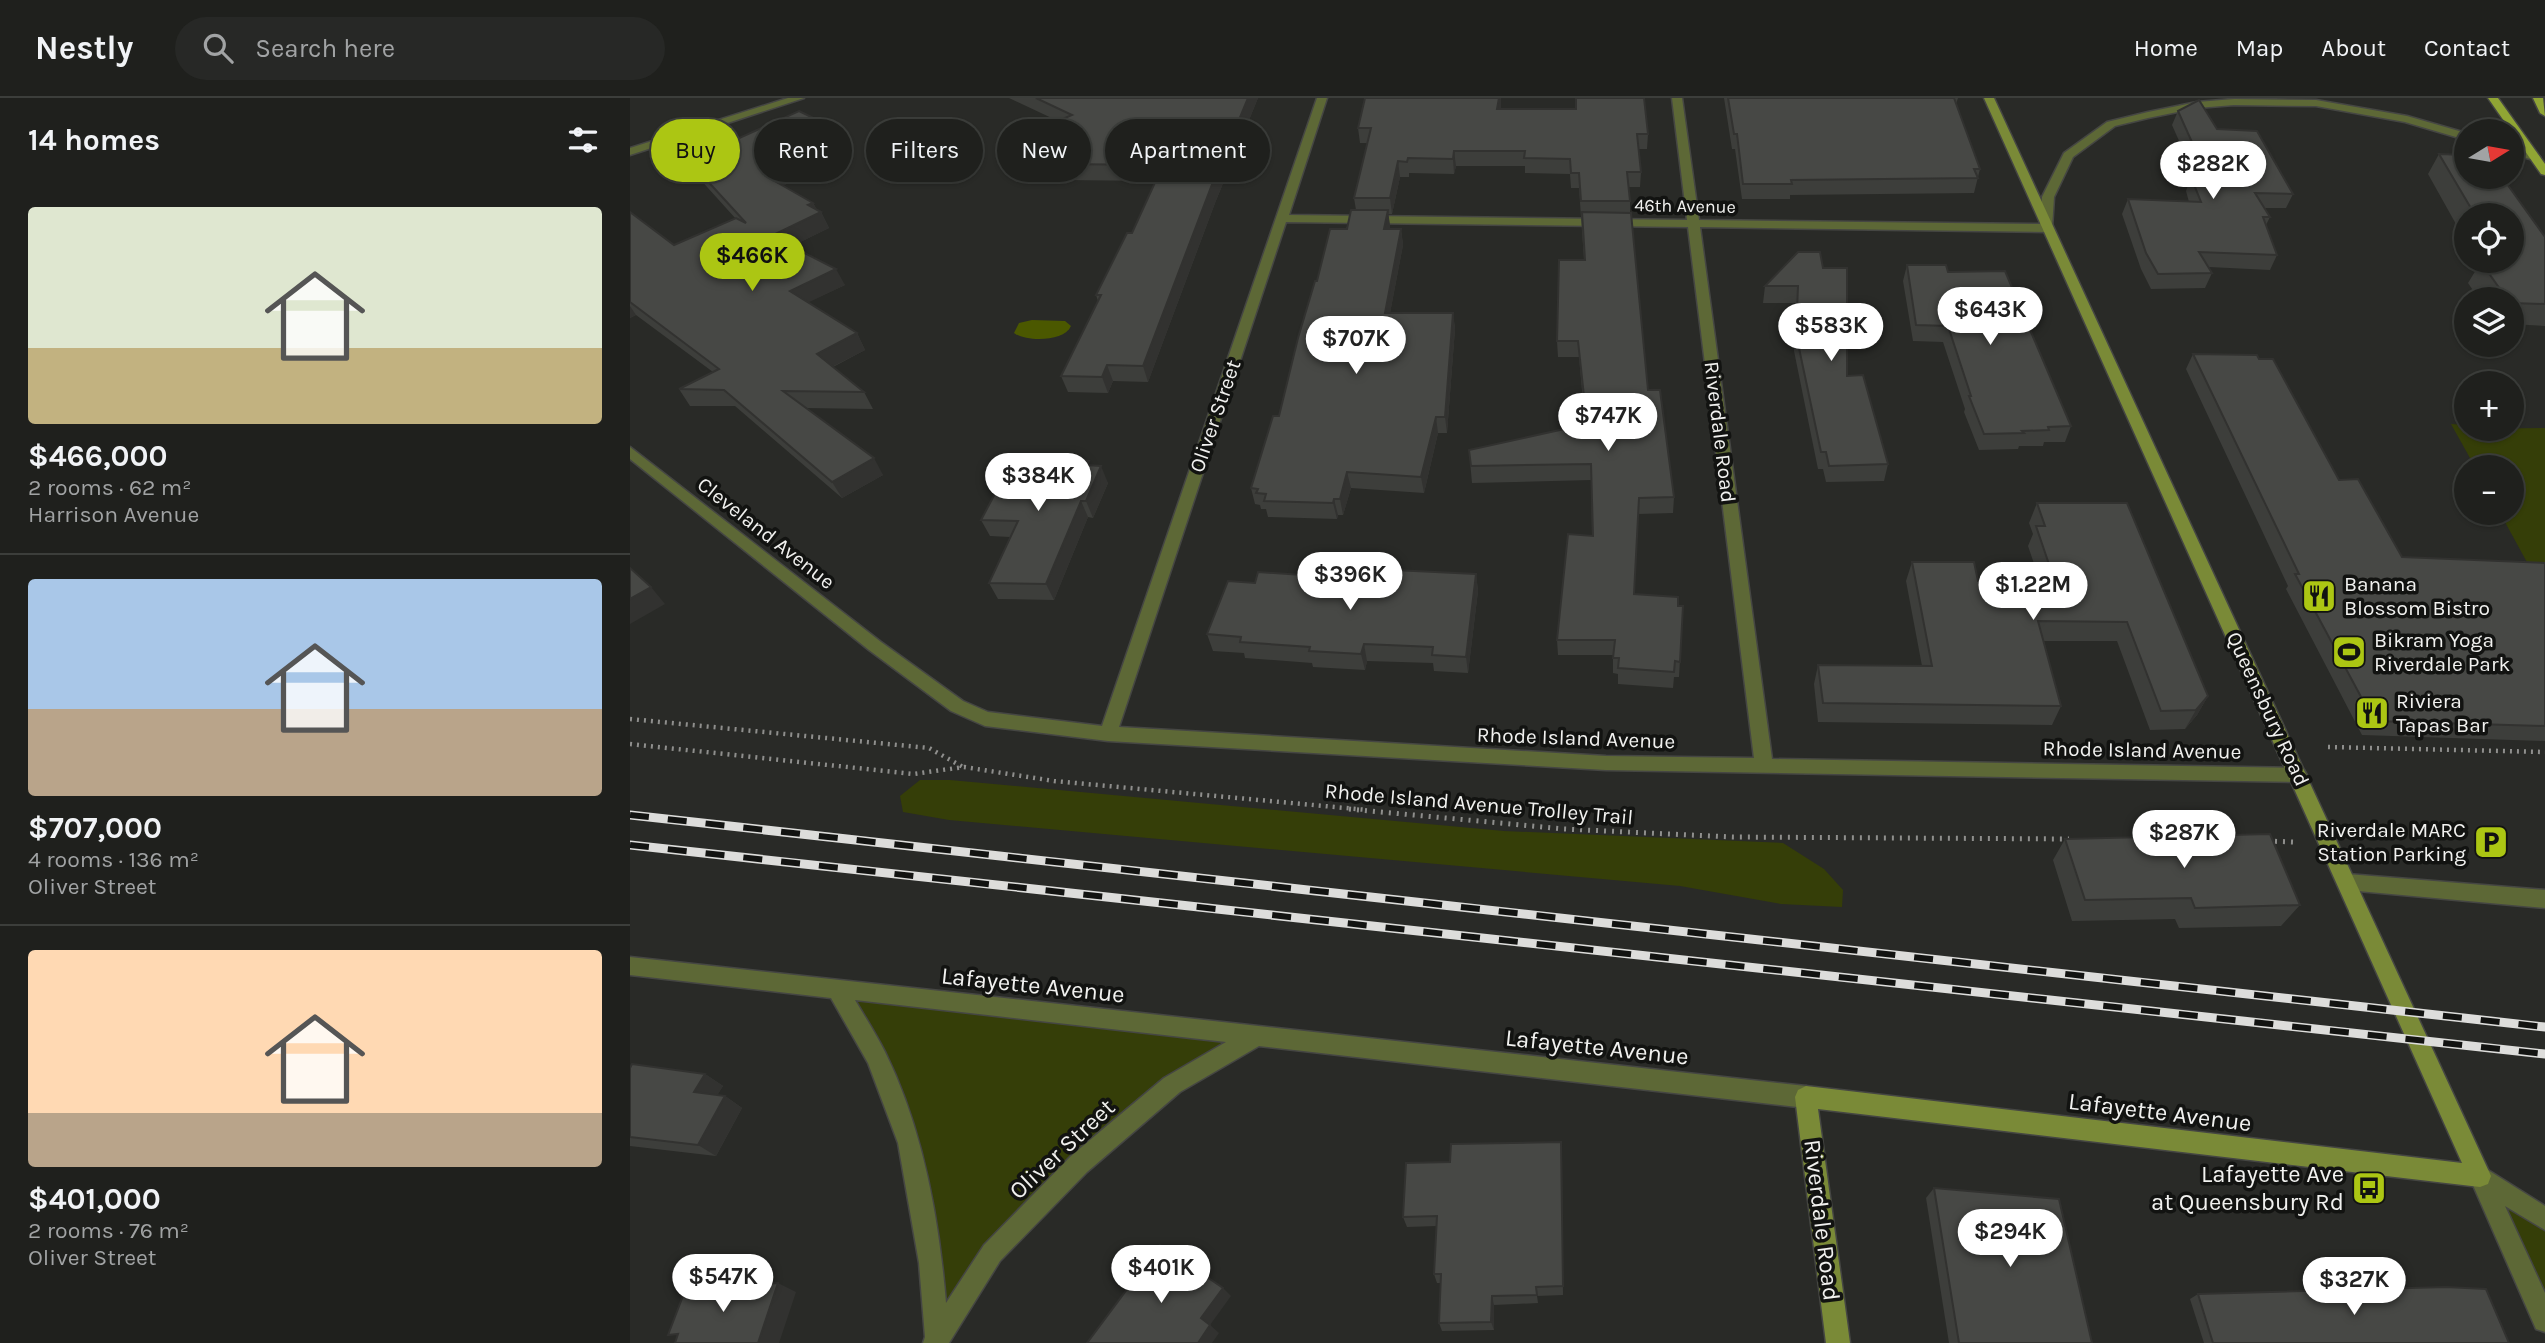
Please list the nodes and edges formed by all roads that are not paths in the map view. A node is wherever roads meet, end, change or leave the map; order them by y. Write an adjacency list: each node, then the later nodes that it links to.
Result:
1 (799, 98): 9 (street)
2 (1322, 98): 13 (street, Oliver Street)
3 (1677, 98): 14 (street, Riverdale Road)
4 (1989, 98): 15 (street, Queensbury Road)
5 (2493, 98): 11 (main road)
6 (2538, 98): 7 (main road)
7 (2545, 113)
8 (2454, 134): 15 (street)
9 (630, 152)
10 (2524, 154): 11 (street)
11 (2534, 157): 12 (main road)
12 (2545, 172)
13 (1281, 218): 14 (street, 46th Avenue); 18 (street, Oliver Street)
14 (1693, 224): 15 (street, 46th Avenue); 19 (street, Riverdale Road)
15 (2046, 228): 20 (street, Queensbury Road)
16 (630, 452): 17 (street, Cleveland Avenue)
17 (875, 646): 18 (street, Rhode Island Avenue)
18 (1108, 733): 19 (street, Rhode Island Avenue)
19 (1763, 767): 20 (street, Rhode Island Avenue)
20 (2298, 775): 21 (street, Queensbury Road)
21 (2347, 882): 22 (street); 27 (street, Queensbury Road)
22 (2545, 899)
23 (630, 966): 24 (street, Lafayette Avenue)
24 (838, 991): 25 (street, Lafayette Avenue); 30 (street, Oliver Street)
25 (1257, 1036): 26 (street, Lafayette Avenue); 30 (street, Oliver Street)
26 (1806, 1097): 27 (street, Lafayette Avenue); 31 (street, Riverdale Road)
27 (2480, 1176): 28 (street, Lafayette Avenue); 29 (street, Queensbury Road)
28 (2545, 1219)
29 (2545, 1320)
30 (936, 1340)
31 (1838, 1343)

